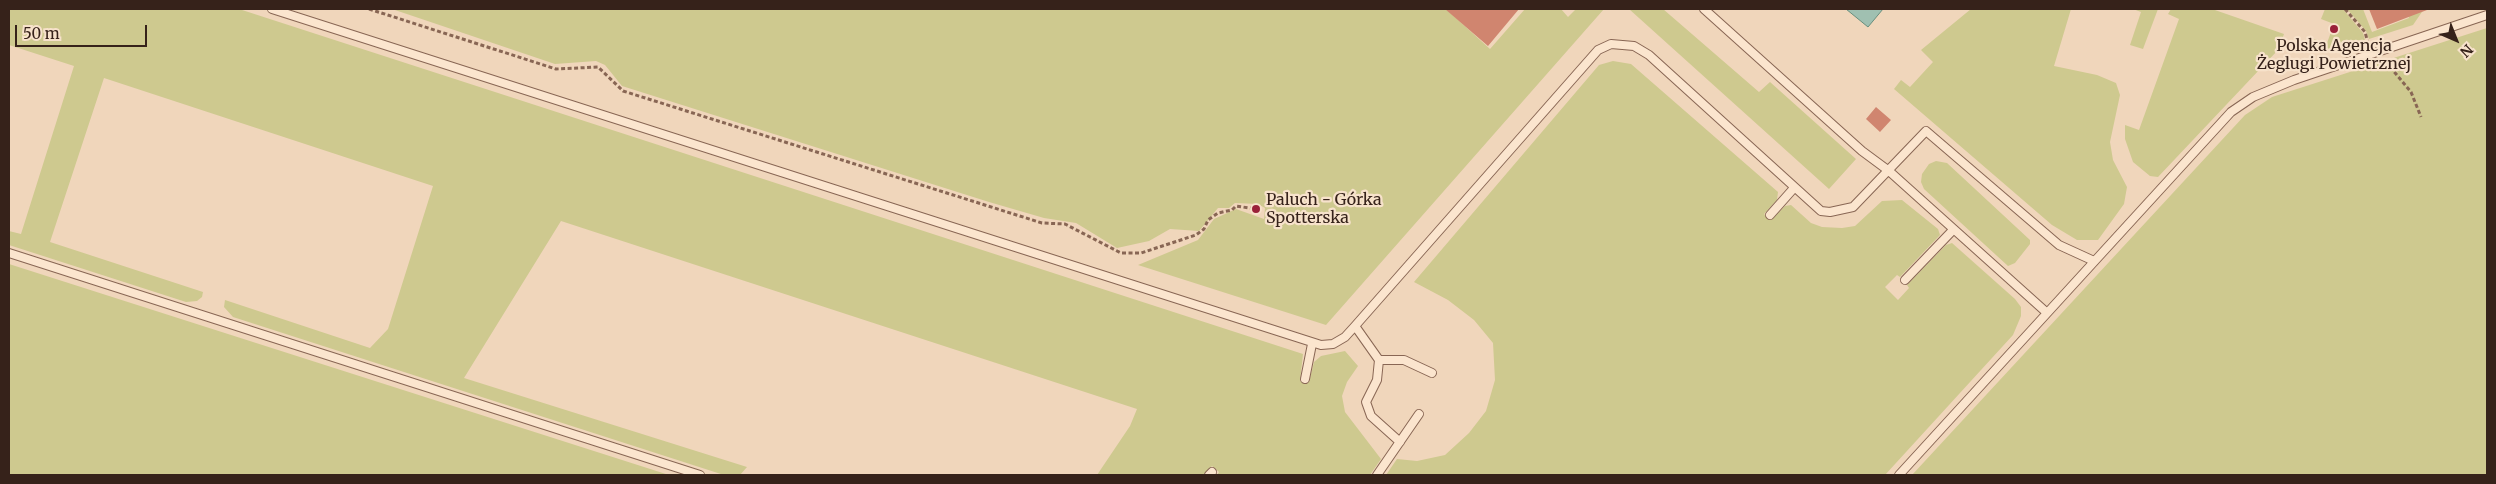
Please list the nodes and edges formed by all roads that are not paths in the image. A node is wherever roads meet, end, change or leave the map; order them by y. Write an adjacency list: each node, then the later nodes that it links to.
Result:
1 (272, 9): 13 (lane)
2 (1704, 9): 4 (lane)
3 (2487, 15): 9 (lane)
4 (1889, 170): 5 (lane); 7 (lane); 9 (lane)
5 (1794, 188): 6 (lane); 12 (lane)
6 (1770, 215)
7 (1953, 230): 10 (lane); 11 (lane)
8 (9, 253): 19 (lane)
9 (2094, 261): 11 (lane)
10 (1905, 280)
11 (2046, 312): 21 (lane)
12 (1355, 326): 13 (lane); 14 (lane)
13 (1312, 344): 16 (lane)
14 (1379, 360): 15 (lane); 18 (lane)
15 (1432, 373)
16 (1305, 379)
17 (1419, 414): 18 (lane)
18 (1400, 442): 20 (lane)
19 (700, 475)
20 (1377, 475)
21 (1899, 475)

